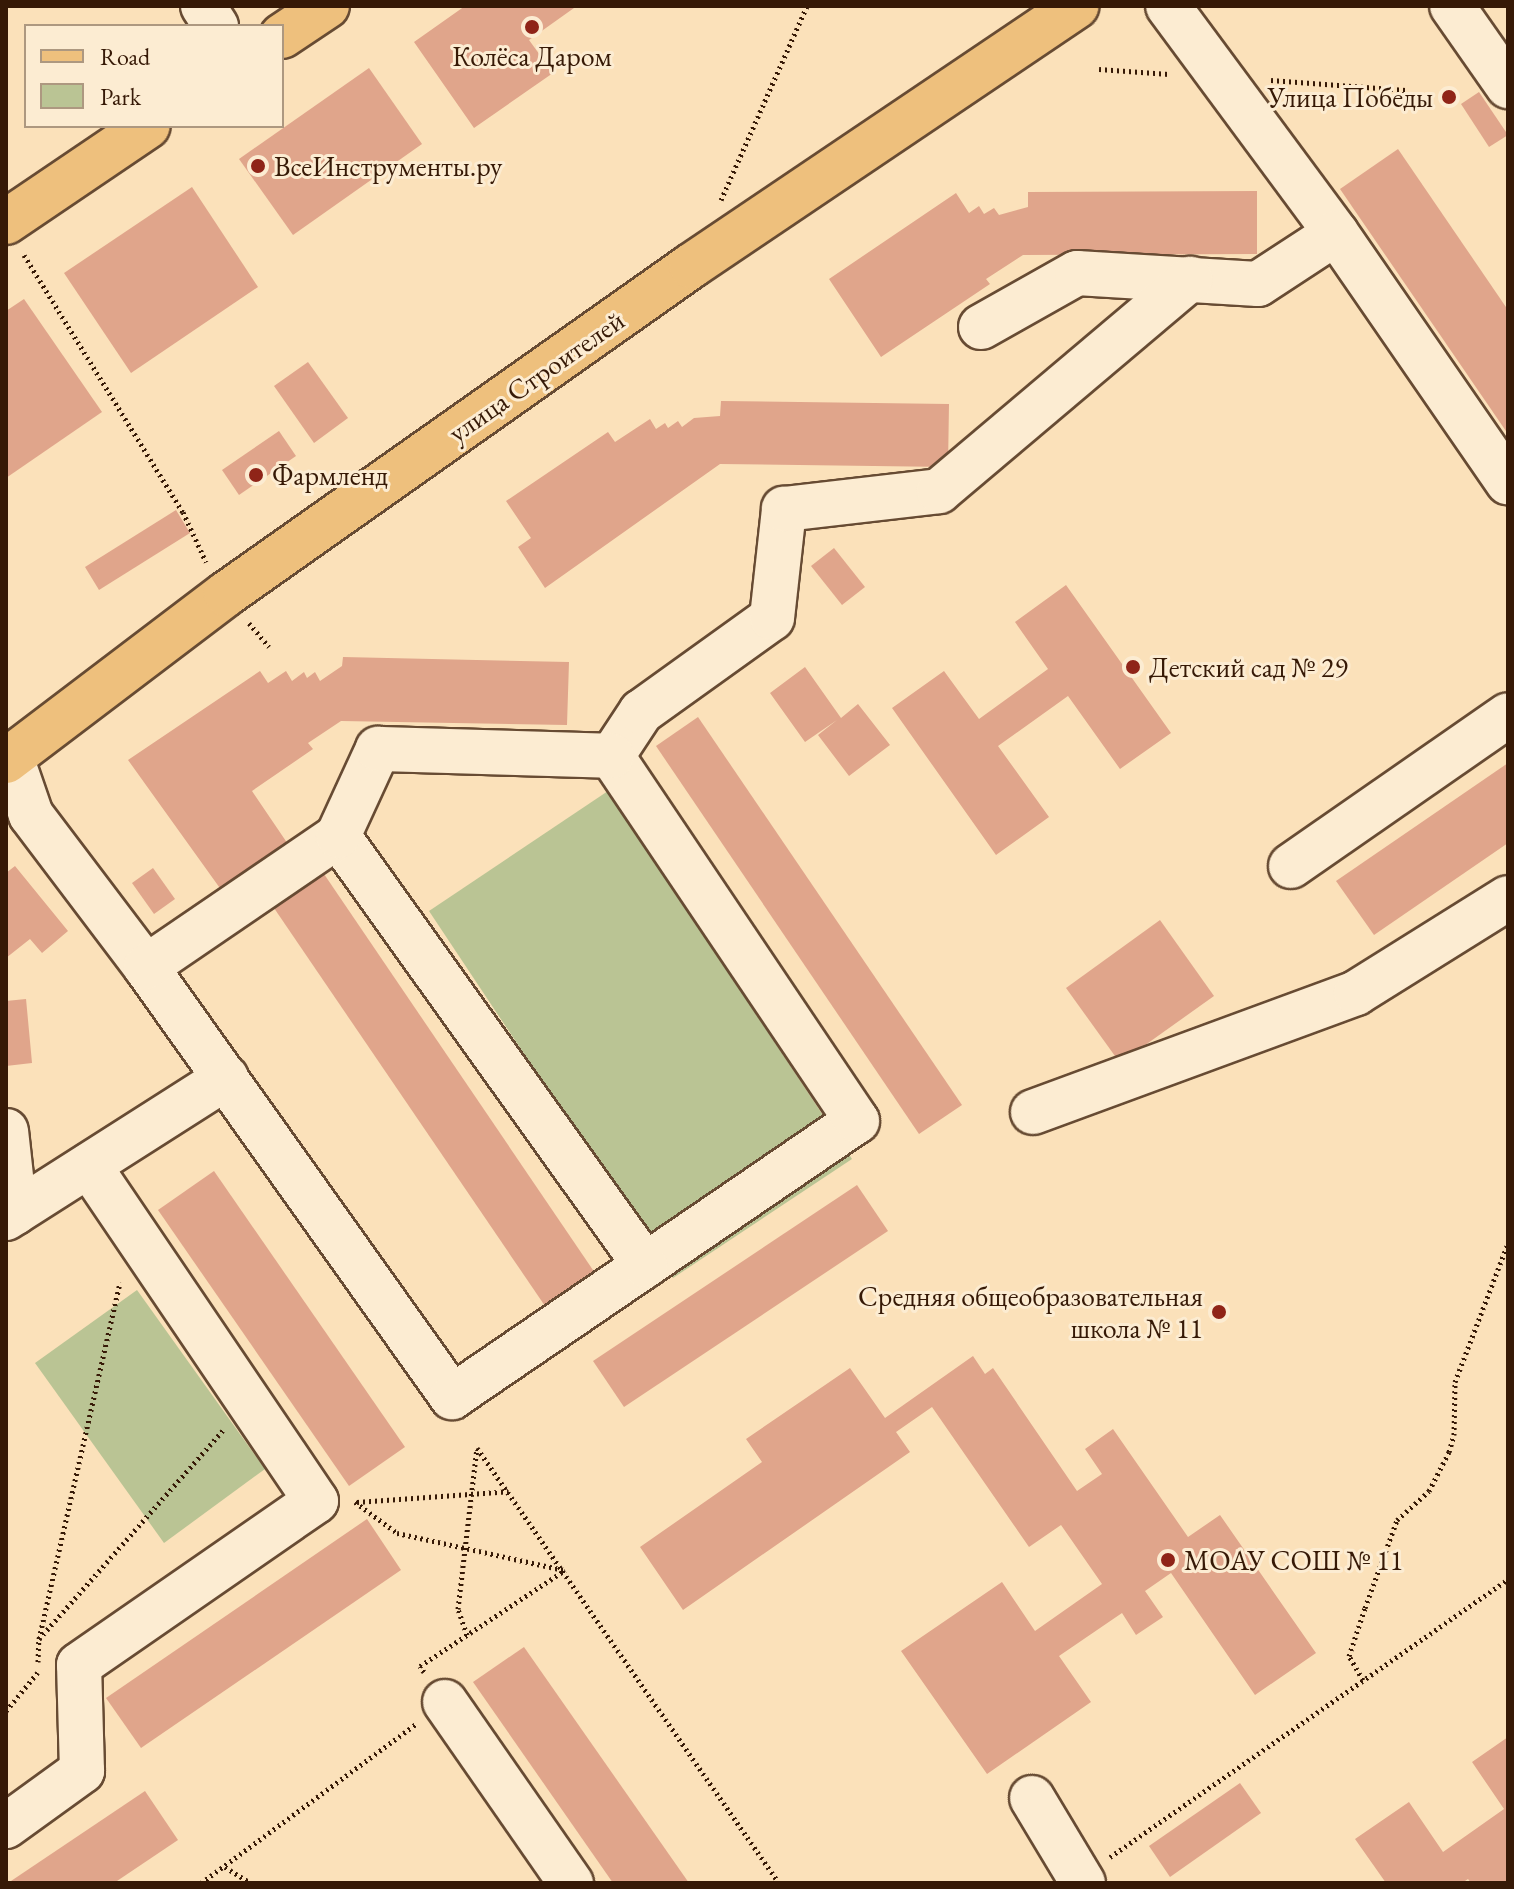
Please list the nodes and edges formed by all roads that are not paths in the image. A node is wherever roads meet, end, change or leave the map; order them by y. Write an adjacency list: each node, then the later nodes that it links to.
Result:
1 (203, 6): 6 (street)
2 (327, 6): 7 (main road)
3 (1076, 6): 17 (main road, улица Строителей)
4 (1168, 6): 10 (street)
5 (1452, 6): 8 (street)
6 (215, 24)
7 (284, 35)
8 (1508, 86)
9 (146, 128): 11 (main road)
10 (1336, 233): 12 (street); 14 (street)
11 (14, 237)
12 (1190, 279): 13 (street); 16 (street)
13 (981, 327)
14 (1508, 482)
15 (1508, 715): 19 (street)
16 (612, 756): 18 (street); 27 (street)
17 (9, 759): 21 (street)
18 (338, 836): 21 (street); 27 (street)
19 (1291, 866)
20 (1508, 898): 23 (street)
21 (146, 967): 22 (street)
22 (226, 1078): 25 (street); 27 (street)
23 (1033, 1112)
24 (6, 1131): 26 (street)
25 (89, 1166): 26 (street); 30 (street)
26 (10, 1216)
27 (645, 1265)
28 (445, 1702): 32 (street)
29 (1032, 1798): 31 (street)
30 (6, 1826)
31 (1085, 1876)
32 (571, 1883)

